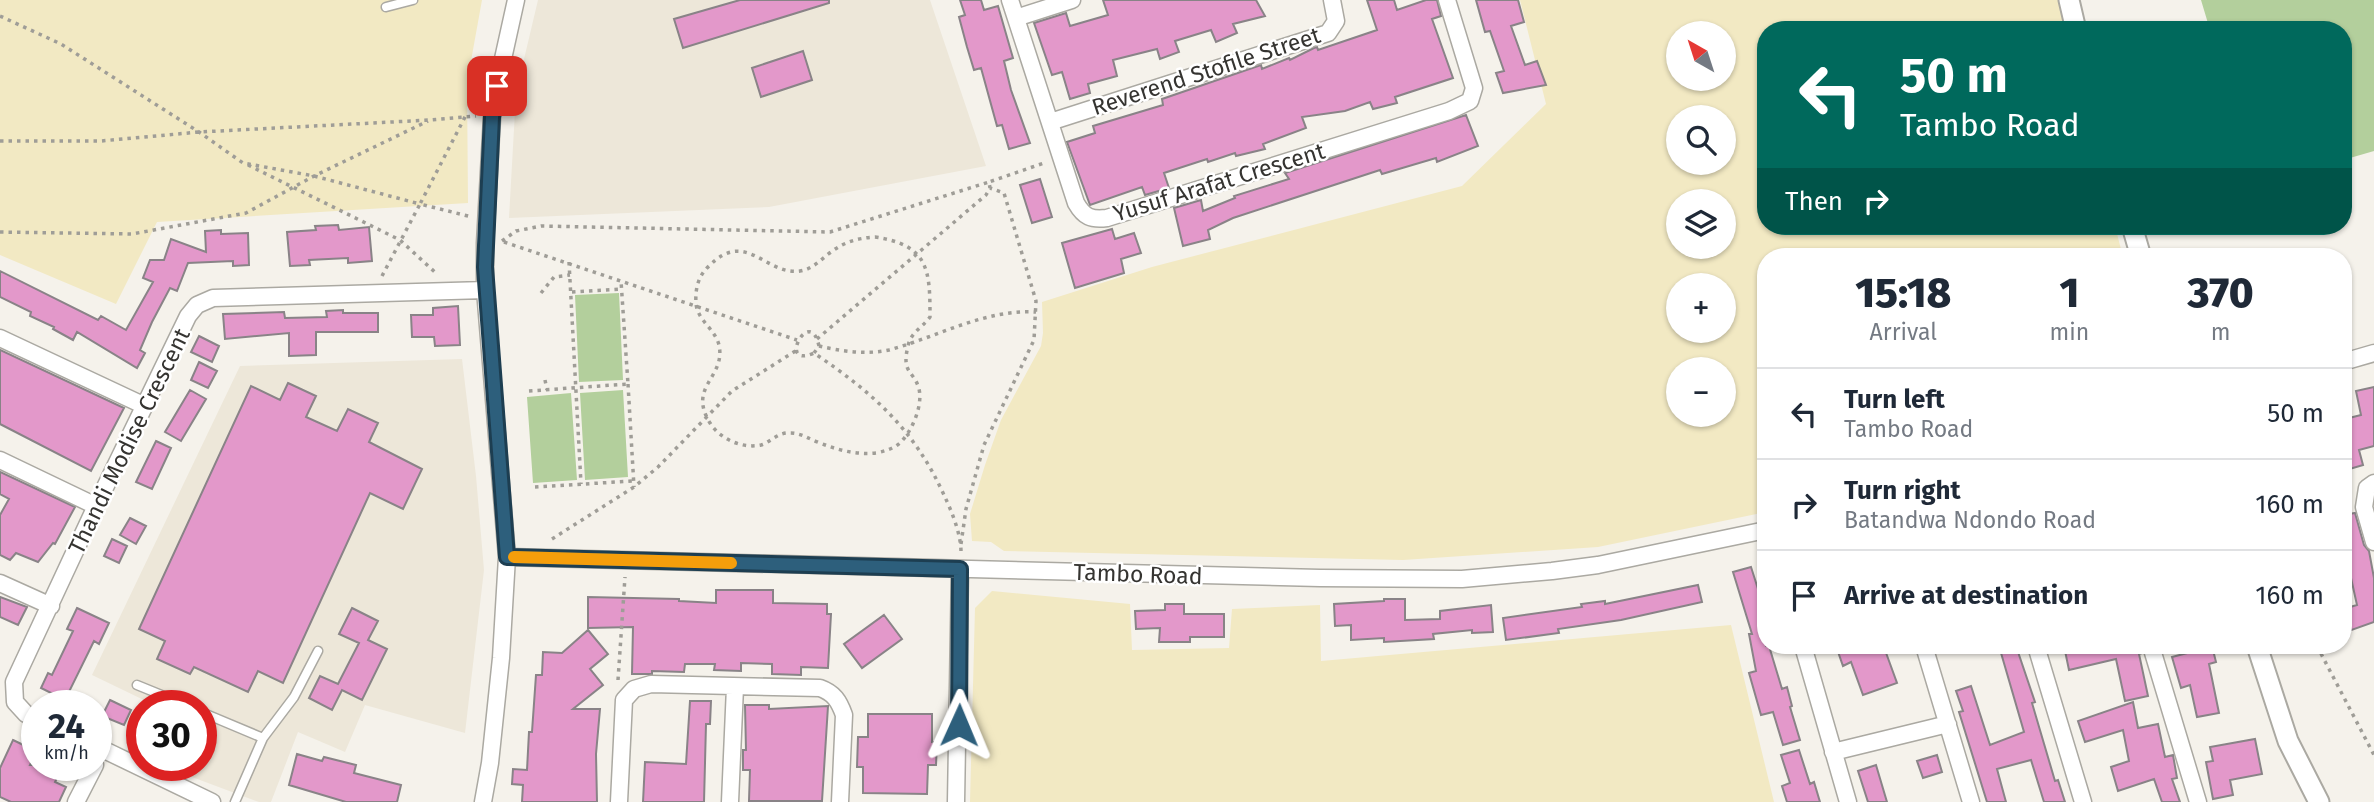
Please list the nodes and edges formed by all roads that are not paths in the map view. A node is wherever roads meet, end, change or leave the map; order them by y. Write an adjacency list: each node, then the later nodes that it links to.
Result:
1 (413, 0): 8 (lane)
2 (516, 0): 12 (street)
3 (1010, 0): 9 (street, Yusuf Arafat Crescent)
4 (1072, 0): 9 (street)
5 (1332, 0): 11 (street, Reverend Stofile Street)
6 (1447, 0): 11 (street, Yusuf Arafat Crescent)
7 (2068, 0): 10 (street)
8 (386, 7)
9 (1016, 18): 11 (street, Yusuf Arafat Crescent)
10 (2074, 21)
11 (1050, 122)
12 (485, 290): 16 (street, Thandi Modise Crescent); 22 (street)
13 (0, 338): 16 (street)
14 (2374, 353): 15 (street)
15 (2352, 359)
16 (145, 406): 19 (street, Thandi Modise Crescent)
17 (0, 460): 19 (street)
18 (2374, 483): 21 (street)
19 (96, 506): 25 (street, Thandi Modise Crescent)
20 (1757, 532): 23 (street, Tambo Road)
21 (2374, 542)
22 (507, 557): 23 (street, Tambo Road); 45 (street)
23 (960, 569): 49 (street)
24 (0, 583): 25 (street)
25 (51, 606): 35 (street, Thandi Modise Crescent)
26 (318, 651): 38 (lane)
27 (1805, 654): 39 (street)
28 (1926, 654): 37 (street)
29 (2038, 654): 52 (street)
30 (2153, 654): 53 (street)
31 (2259, 654): 54 (street)
32 (137, 685): 34 (lane)
33 (735, 687): 46 (street); 47 (street); 48 (street)
34 (149, 690)
35 (21, 710)
36 (217, 719): 38 (lane)
37 (1948, 724): 39 (street); 51 (street)
38 (263, 738): 44 (lane)
39 (1833, 752): 50 (street)
40 (112, 761): 43 (street)
41 (85, 781): 42 (street)
42 (76, 802)
43 (212, 802)
44 (235, 802)
45 (483, 802)
46 (620, 802)
47 (730, 802)
48 (840, 802)
49 (956, 802)
50 (1848, 802)
51 (1971, 802)
52 (2083, 802)
53 (2198, 802)
54 (2319, 802)

